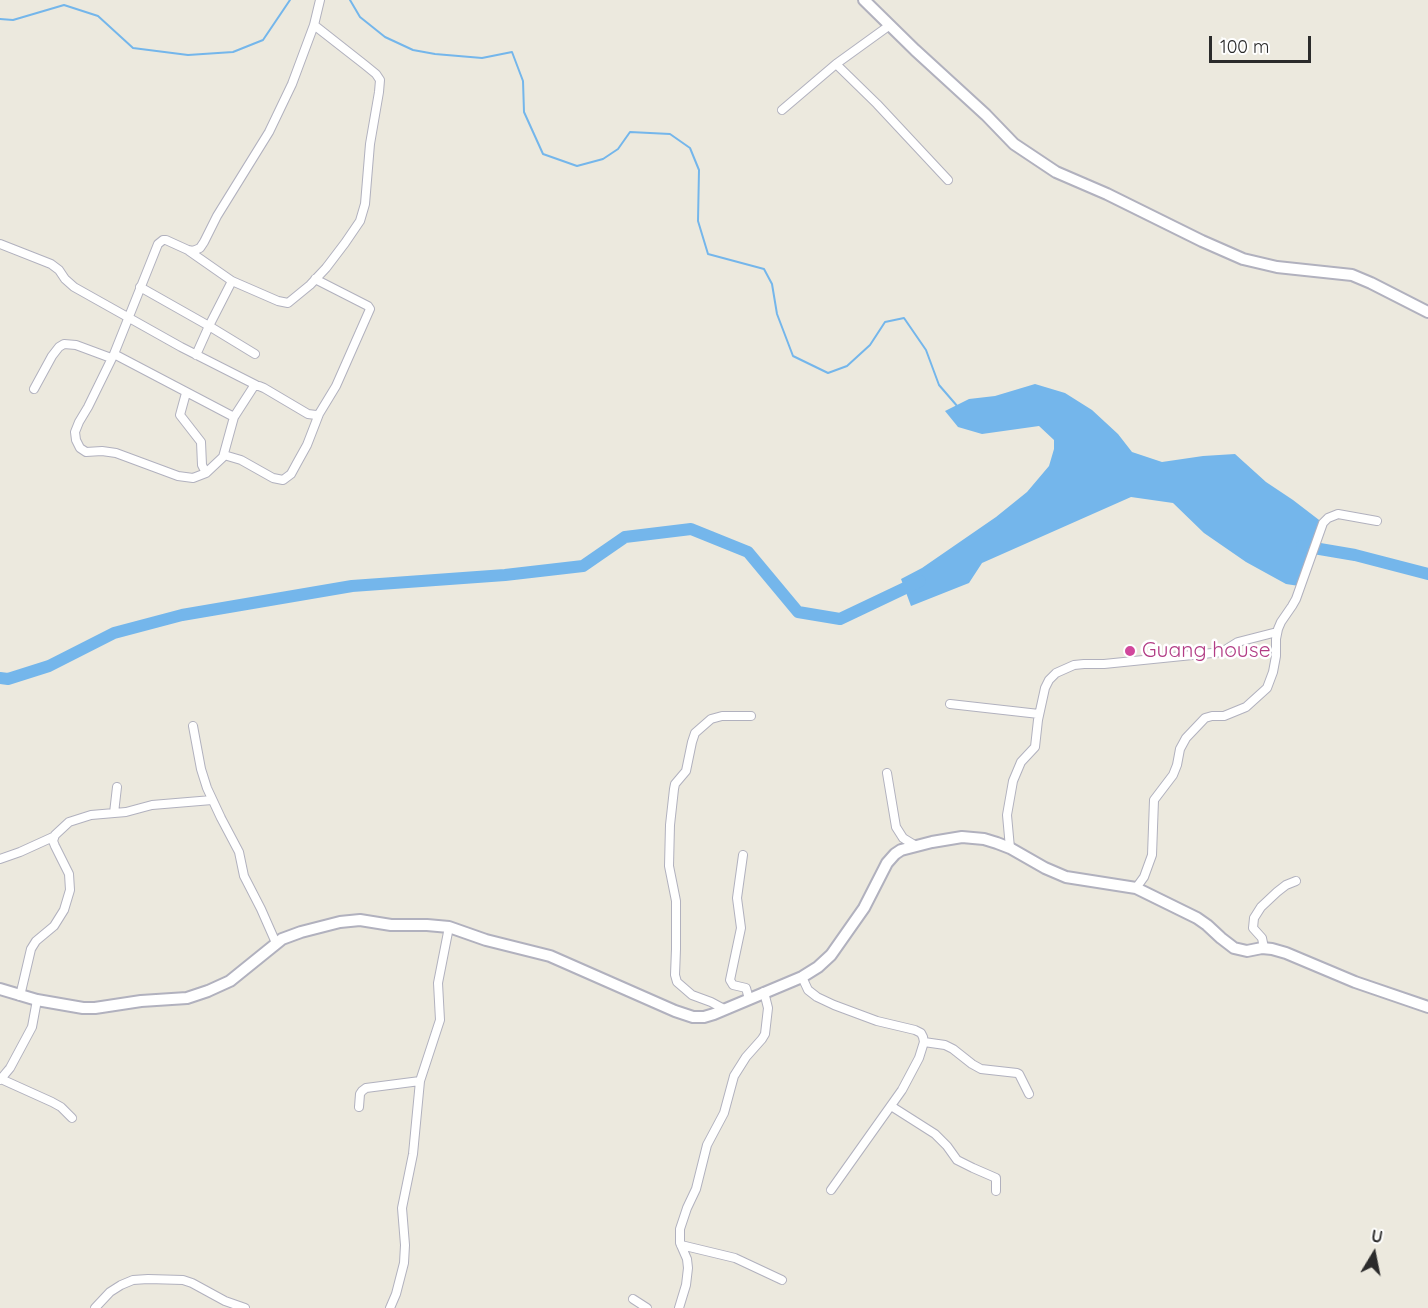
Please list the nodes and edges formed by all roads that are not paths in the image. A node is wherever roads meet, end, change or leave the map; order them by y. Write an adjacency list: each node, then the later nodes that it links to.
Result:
1 (320, 0): 3 (street)
2 (864, 0): 4 (street)
3 (314, 25): 9 (street); 10 (street)
4 (890, 25): 5 (street); 13 (street)
5 (836, 64): 6 (street); 7 (street)
6 (782, 110)
7 (948, 180)
8 (0, 244): 14 (street)
9 (188, 250): 11 (street); 12 (street)
10 (315, 279): 11 (street); 22 (street)
11 (232, 281): 15 (street)
12 (140, 287): 14 (street); 15 (street)
13 (1428, 312)
14 (128, 318): 17 (street); 18 (street)
15 (209, 326): 16 (street); 17 (street)
16 (255, 354)
17 (196, 355): 19 (street)
18 (113, 356): 20 (street); 21 (street); 25 (street)
19 (256, 385): 22 (street); 23 (street)
20 (34, 389)
21 (186, 393): 23 (street); 25 (street)
22 (319, 414): 24 (street)
23 (234, 417): 24 (street)
24 (224, 455): 25 (street)
25 (206, 473)
26 (1377, 521): 27 (street)
27 (1277, 632): 29 (street); 42 (street)
28 (950, 704): 29 (street)
29 (1039, 714): 38 (street)
30 (751, 716): 53 (street)
31 (193, 726): 34 (street)
32 (887, 773): 37 (street)
33 (117, 787): 35 (street)
34 (212, 800): 35 (street); 44 (street)
35 (114, 813): 36 (street)
36 (53, 837): 40 (street); 49 (street)
37 (916, 846): 38 (street); 46 (street)
38 (1010, 848): 42 (street)
39 (742, 855): 50 (street)
40 (0, 859)
41 (1296, 881): 45 (street)
42 (1136, 888): 45 (street)
43 (449, 927): 44 (street); 53 (street); 56 (street)
44 (276, 943): 51 (street)
45 (1264, 948): 52 (street)
46 (802, 977): 48 (street); 54 (street)
47 (0, 989): 49 (street)
48 (764, 992): 50 (street); 63 (street)
49 (20, 996): 51 (street)
50 (749, 999): 53 (street)
51 (37, 1000): 55 (street)
52 (1428, 1007)
53 (724, 1010)
54 (924, 1042): 57 (street); 58 (street)
55 (0, 1079): 60 (street)
56 (420, 1081): 59 (street); 68 (street)
57 (1029, 1094)
58 (891, 1106): 61 (street); 62 (street)
59 (359, 1107)
60 (72, 1118)
61 (831, 1190)
62 (996, 1191)
63 (681, 1245): 64 (street); 70 (street)
64 (782, 1280)
65 (633, 1299): 69 (street)
66 (95, 1308): 67 (street)
67 (245, 1308)
68 (390, 1308)
69 (647, 1308)
70 (679, 1308)

